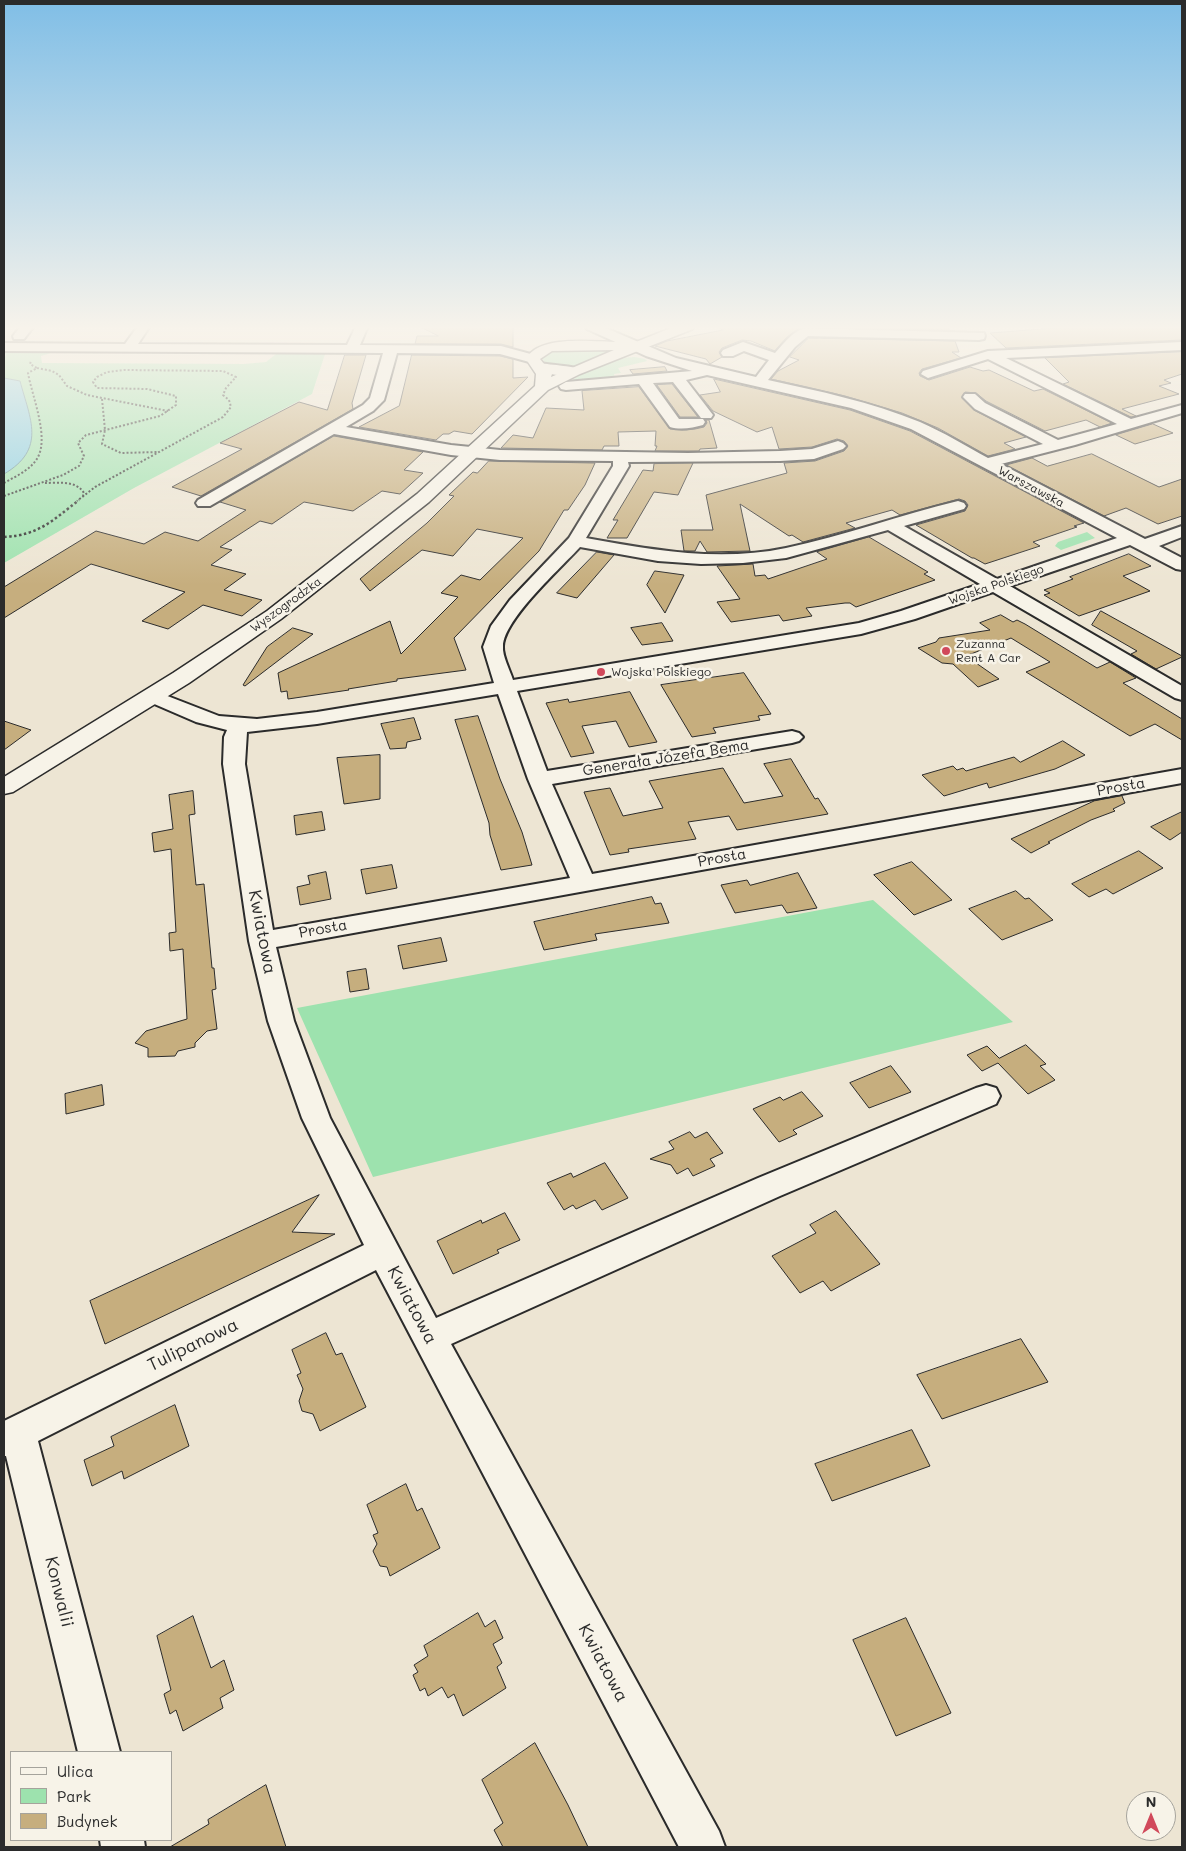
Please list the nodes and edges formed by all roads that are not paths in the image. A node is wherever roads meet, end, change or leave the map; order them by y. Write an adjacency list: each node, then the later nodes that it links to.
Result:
1 (360, 412): 10 (street)
2 (516, 412): 13 (main road, Wyszogrodzka)
3 (667, 412): 4 (street)
4 (696, 412)
5 (886, 412): 15 (street, Warszawska)
6 (992, 412): 11 (street)
7 (1106, 412): 9 (street)
8 (1170, 412): 9 (street)
9 (1129, 424): 11 (street)
10 (331, 429): 13 (street); 16 (street)
11 (1056, 445): 15 (street)
12 (838, 446): 14 (street)
13 (473, 453): 14 (street); 26 (main road, Wyszogrodzka)
14 (620, 457): 20 (street)
15 (986, 463): 21 (street, Warszawska)
16 (204, 503)
17 (958, 506): 18 (street)
18 (891, 525): 20 (street); 23 (street)
19 (1182, 531): 21 (street, Wojska Polskiego)
20 (576, 541): 24 (street)
21 (1137, 542): 22 (street, Warszawska); 23 (street, Wojska Polskiego)
22 (1182, 566)
23 (994, 585): 24 (street, Wojska Polskiego); 25 (street)
24 (505, 687): 27 (street, Wojska Polskiego); 30 (street)
25 (1182, 694)
26 (152, 696): 27 (street, Wojska Polskiego); 31 (main road, Wyszogrodzka)
27 (239, 725): 33 (street, Kwiatowa)
28 (792, 737): 30 (street, Generała Józefa Bema)
29 (1182, 776): 32 (street, Prosta)
30 (540, 779): 32 (street)
31 (4, 787)
32 (584, 882): 33 (street, Prosta)
33 (262, 940): 35 (street, Kwiatowa)
34 (986, 1096): 36 (street)
35 (383, 1251): 36 (street, Kwiatowa); 37 (street, Tulipanowa)
36 (429, 1336): 39 (street, Kwiatowa)
37 (11, 1436): 38 (street, Konwalii)
38 (99, 1751)
39 (703, 1847)

